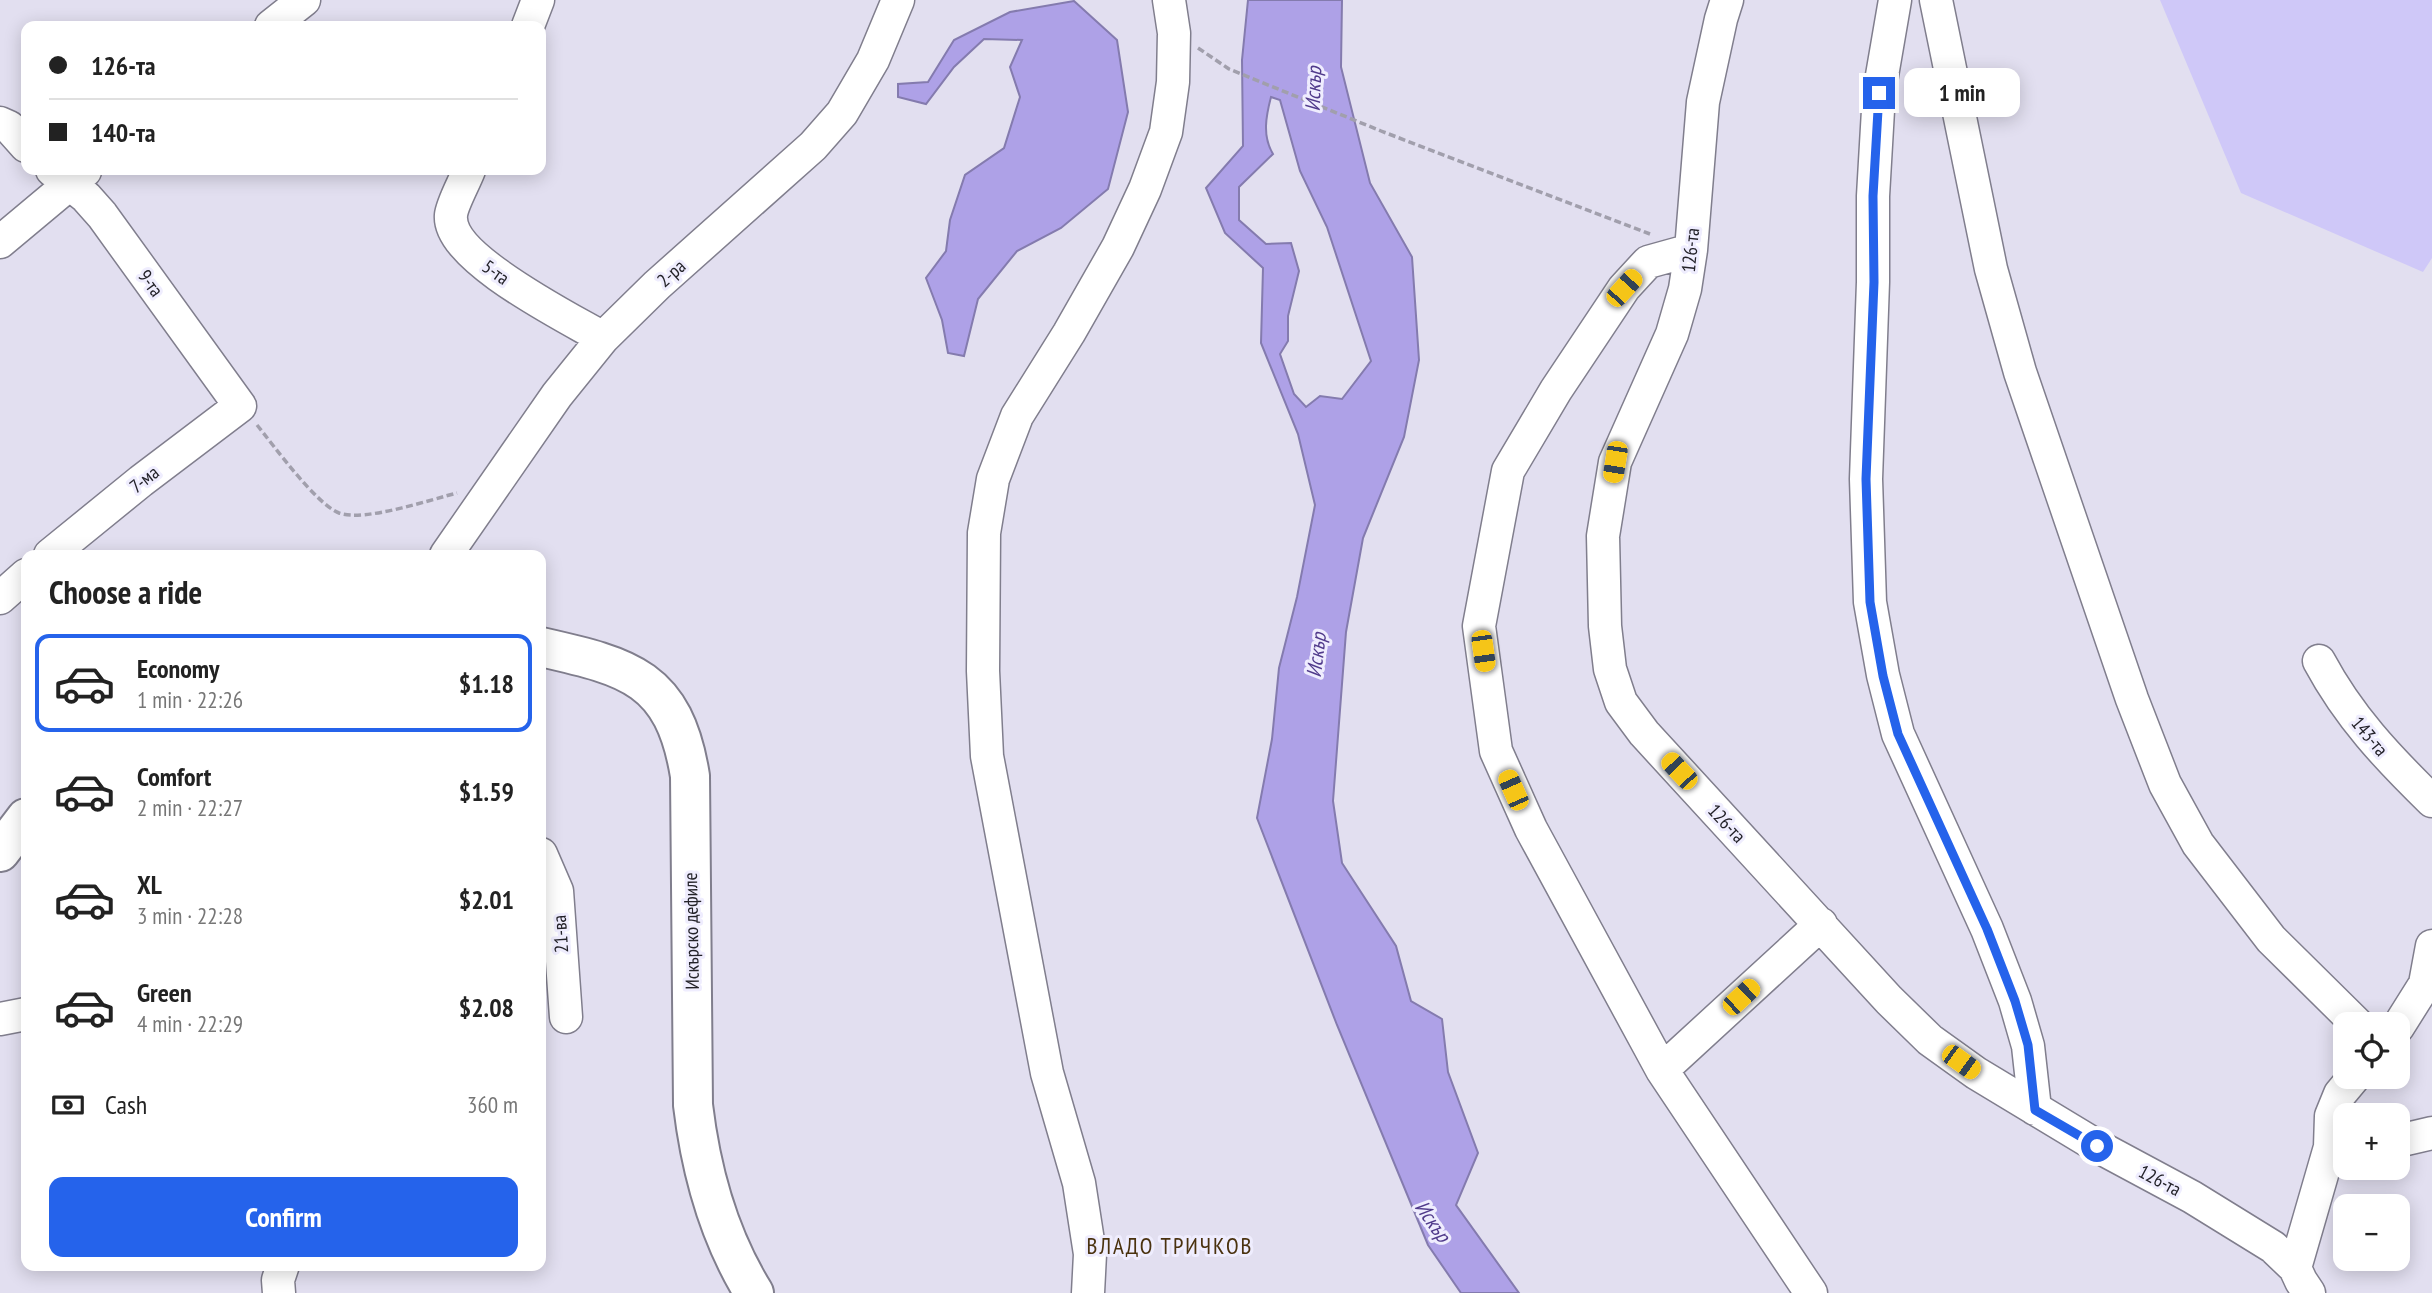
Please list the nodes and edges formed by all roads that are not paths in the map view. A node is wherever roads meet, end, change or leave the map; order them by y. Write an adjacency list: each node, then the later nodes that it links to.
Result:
1 (304, 0): 8 (street)
2 (538, 0): 9 (street)
3 (898, 0): 17 (street, 2-ра)
4 (1169, 0): 45 (street)
5 (1727, 0): 16 (street, 126-та)
6 (1895, 0): 37 (street)
7 (1936, 0): 31 (street)
8 (277, 21)
9 (530, 21)
10 (0, 122): 11 (street)
11 (21, 140)
12 (68, 175): 15 (street)
13 (70, 175): 18 (street, 9-та)
14 (467, 175): 17 (street, 5-та)
15 (0, 242)
16 (1691, 250): 29 (street, 126-та); 36 (street)
17 (603, 338): 20 (street, 2-ра)
18 (240, 406): 19 (street, 7-ма)
19 (56, 550)
20 (450, 550)
21 (21, 579): 22 (street)
22 (0, 598)
23 (546, 648): 44 (main road, Искърско дефиле)
24 (2319, 662): 25 (street, 143-та)
25 (2432, 801)
26 (21, 825): 27 (main road)
27 (0, 852)
28 (546, 866): 34 (street, 21-ва)
29 (1821, 924): 36 (street); 37 (street, 126-та)
30 (2432, 946): 32 (street)
31 (2345, 1012)
32 (2407, 1012)
33 (21, 1015): 35 (street)
34 (566, 1017)
35 (0, 1019)
36 (1662, 1070): 46 (street)
37 (2035, 1110): 42 (street, 126-та)
38 (2432, 1133): 39 (street)
39 (2410, 1138)
40 (2333, 1165): 42 (street)
41 (281, 1271): 43 (street)
42 (2302, 1280)
43 (279, 1293)
44 (754, 1293)
45 (1088, 1293)
46 (1811, 1293)

